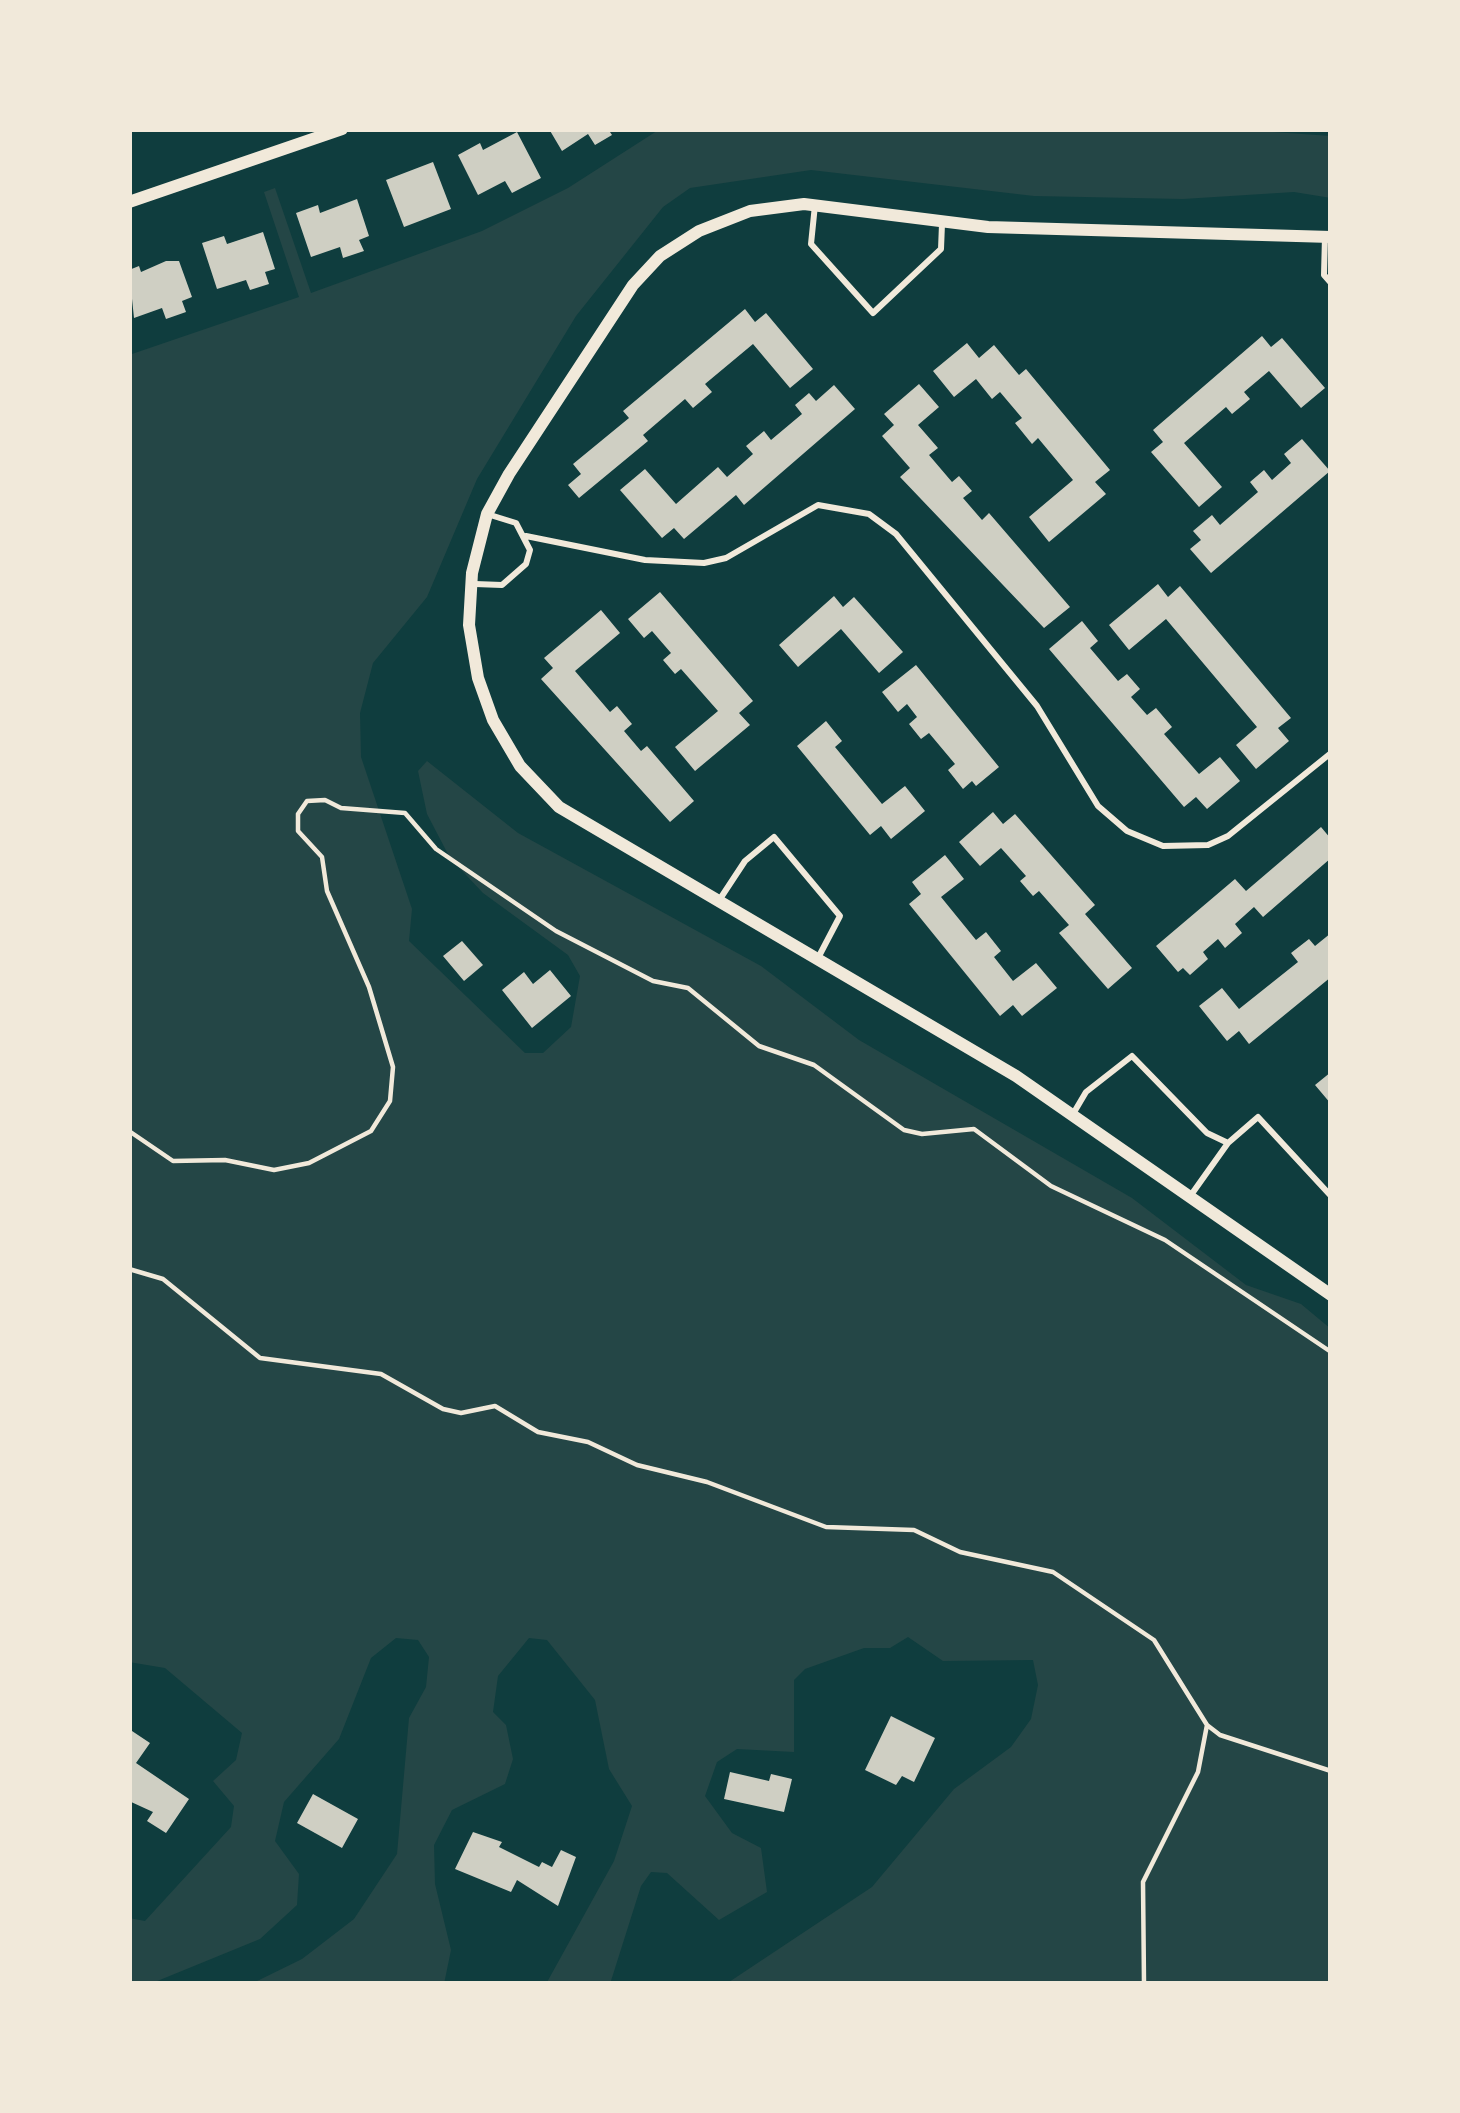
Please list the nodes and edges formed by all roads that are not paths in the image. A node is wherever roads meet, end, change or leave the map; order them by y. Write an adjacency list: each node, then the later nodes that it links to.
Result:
1 (342, 129): 2 (street)
2 (129, 202)
3 (815, 205): 4 (street); 4 (lane); 7 (street)
4 (942, 220): 5 (street)
5 (1328, 236): 6 (lane)
6 (1331, 284)
7 (487, 514): 8 (lane); 9 (street)
8 (526, 536): 9 (lane); 10 (lane)
9 (471, 583): 11 (street)
10 (1331, 752)
11 (718, 902): 12 (street); 12 (lane)
12 (818, 958): 13 (street)
13 (1073, 1115): 14 (lane); 15 (street)
14 (1228, 1142): 15 (lane); 16 (lane)
15 (1191, 1195): 17 (street)
16 (1331, 1196)
17 (1331, 1295)

